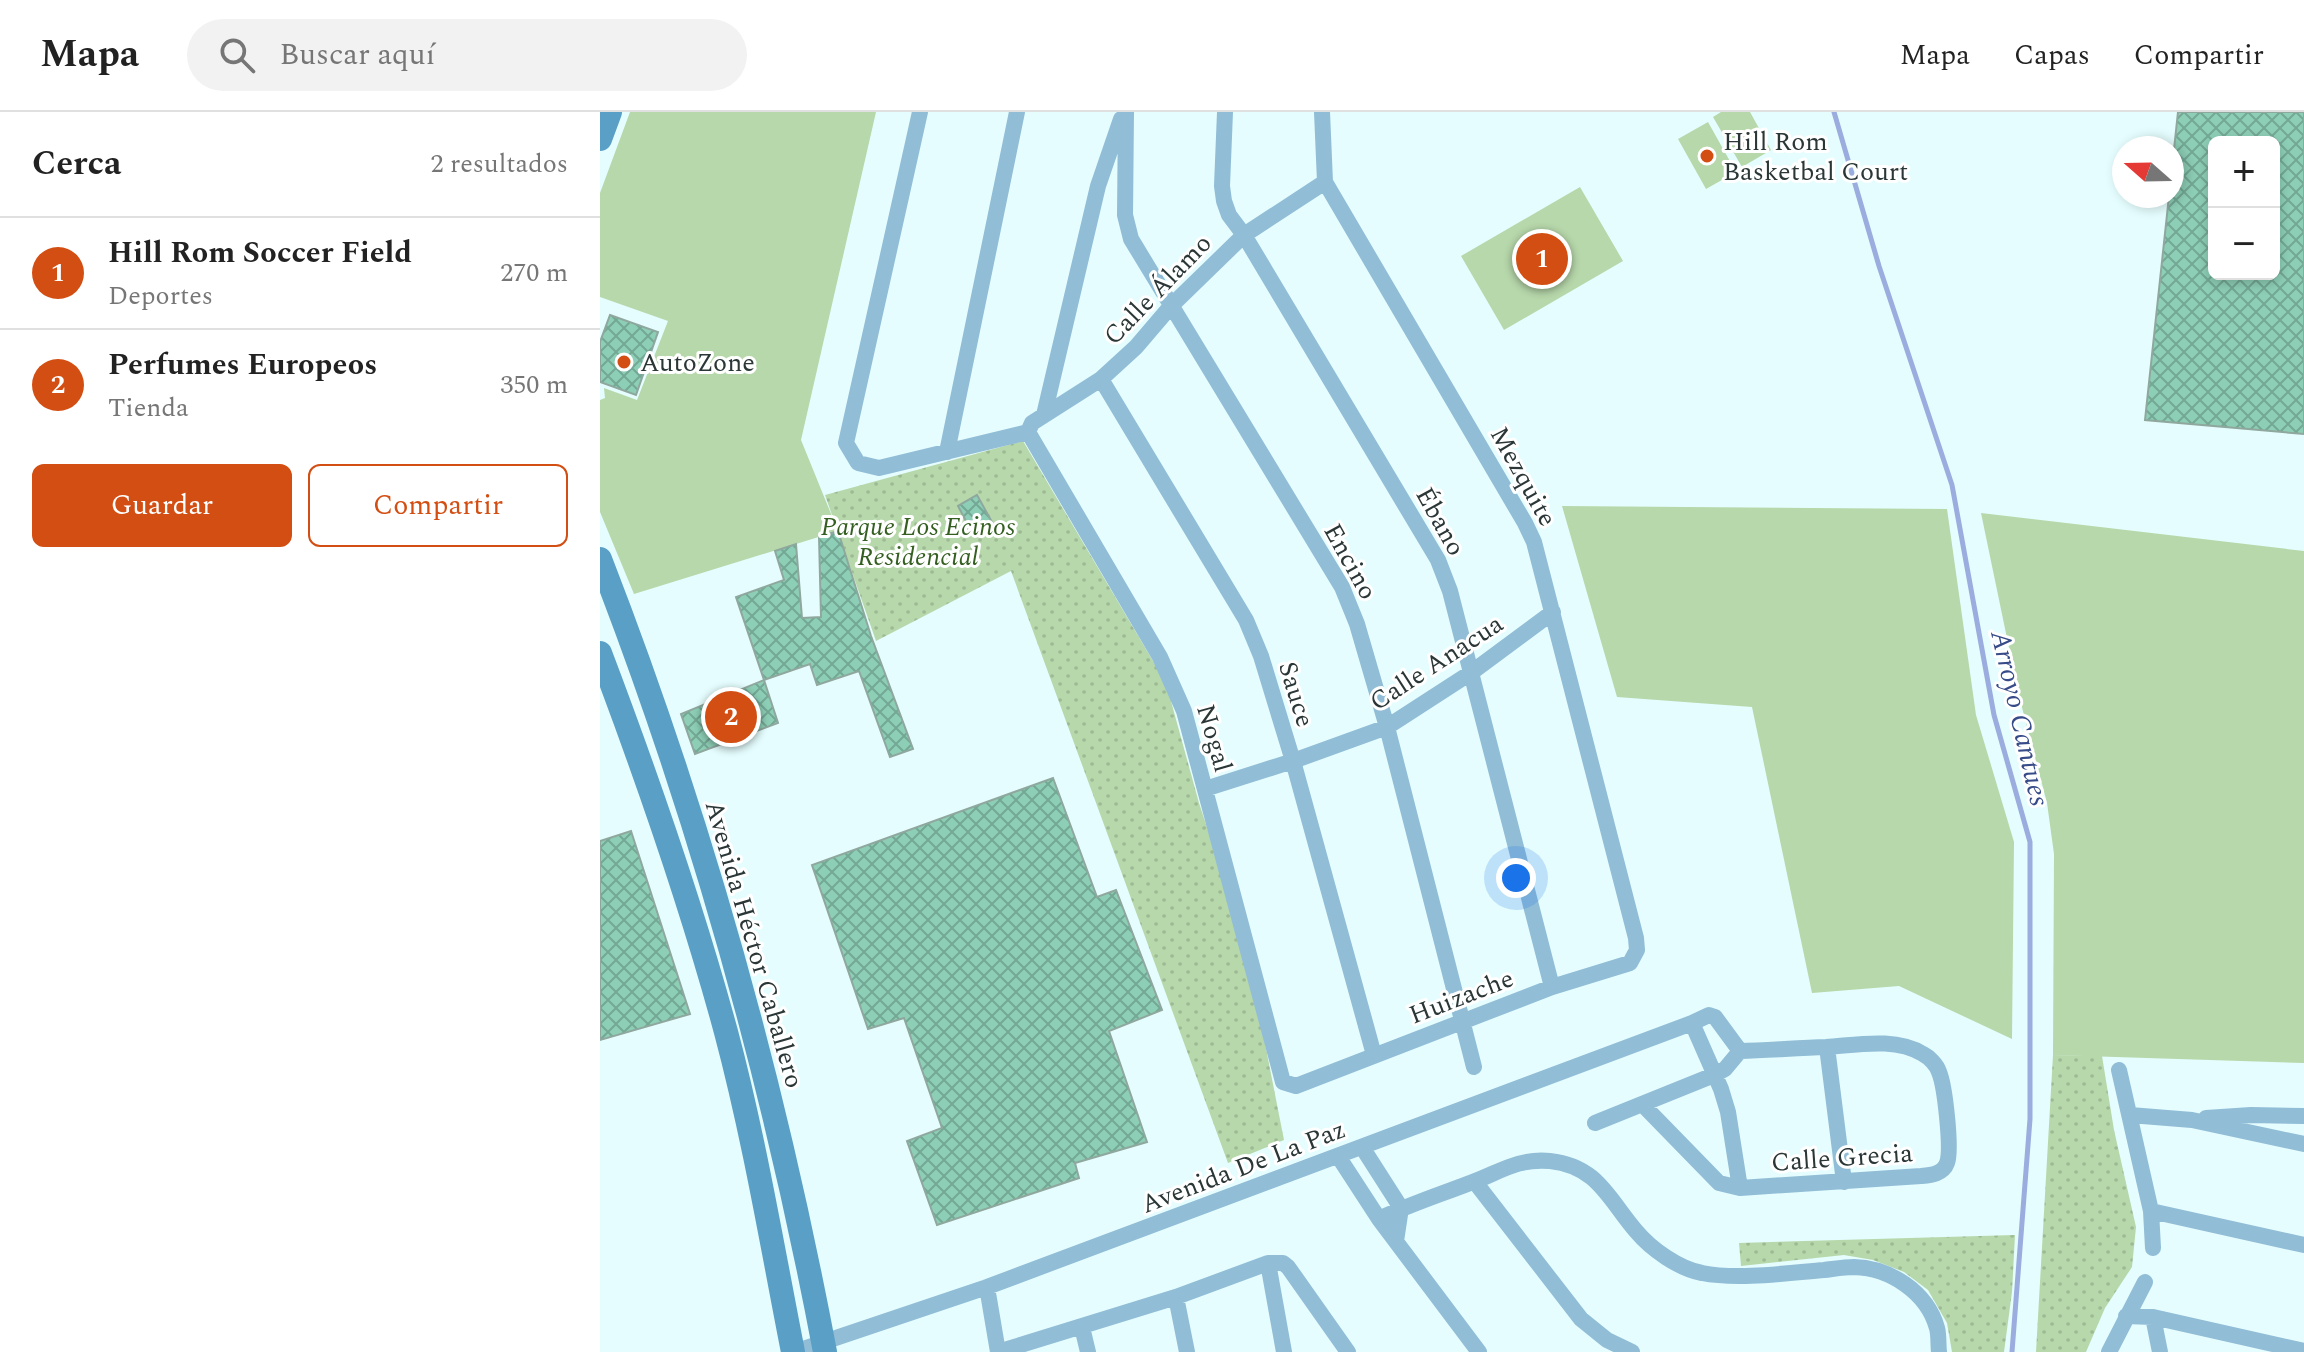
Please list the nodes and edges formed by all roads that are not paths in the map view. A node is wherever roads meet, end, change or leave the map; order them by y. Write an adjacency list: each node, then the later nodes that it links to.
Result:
1 (610, 112): 7 (main road)
2 (920, 112): 14 (street)
3 (1017, 112): 14 (street)
4 (1124, 112): 10 (street, Encino); 12 (street)
5 (1225, 112): 9 (street, Ébano)
6 (1322, 112): 8 (street, Mezquite)
7 (600, 139)
8 (1325, 182): 9 (street, Calle Álamo); 16 (street, Mezquite)
9 (1244, 235): 10 (street, Calle Álamo); 18 (street, Ébano)
10 (1171, 306): 11 (street, Calle Álamo); 19 (street, Encino)
11 (1101, 379): 12 (street, Calle Álamo); 20 (street, Sauce)
12 (1044, 415): 13 (street, Calle Álamo)
13 (1028, 432): 14 (street); 21 (street, Nogal)
14 (947, 452)
15 (600, 559): 58 (main road, Avenida Héctor Caballero)
16 (1553, 612): 18 (street, Calle Anacua); 22 (street, Mezquite)
17 (600, 653): 60 (main road, Avenida Héctor Caballero)
18 (1472, 672): 19 (street, Calle Anacua); 23 (street, Ébano)
19 (1387, 727): 20 (street, Calle Anacua); 25 (street, Encino)
20 (1293, 761): 21 (street, Calle Anacua); 28 (street, Sauce)
21 (1205, 789): 32 (street, Nogal)
22 (1636, 938): 23 (street, Huizache)
23 (1552, 987): 25 (street, Huizache)
24 (1699, 1020): 27 (street); 31 (street); 39 (street, Avenida De La Paz)
25 (1462, 1021): 28 (street, Huizache); 29 (street, Encino)
26 (1827, 1047): 27 (street, Calle Grecia); 42 (street); 42 (street, Calle Grecia)
27 (1740, 1051): 31 (street)
28 (1374, 1055): 32 (street, Huizache)
29 (1474, 1067)
30 (2119, 1070): 34 (street)
31 (1714, 1075): 33 (street); 43 (street)
32 (1287, 1085)
33 (1642, 1104): 37 (street); 43 (street, Calle Grecia)
34 (2130, 1115): 36 (street); 45 (street)
35 (2304, 1116): 36 (street)
36 (2192, 1120): 38 (street)
37 (1595, 1123)
38 (2304, 1144)
39 (1362, 1147): 40 (street, Avenida De La Paz); 44 (street)
40 (1338, 1156): 46 (street); 52 (street, Avenida De La Paz)
41 (1475, 1182): 44 (street); 67 (street); 68 (street)
42 (1844, 1182): 43 (street, Calle Grecia)
43 (1740, 1188)
44 (1401, 1208): 46 (street); 47 (street)
45 (2151, 1211): 48 (street); 49 (street)
46 (1379, 1219): 47 (street)
47 (1396, 1241): 66 (street)
48 (2304, 1245)
49 (2153, 1248)
50 (1272, 1262): 53 (street); 64 (street); 65 (street)
51 (2145, 1282): 54 (street)
52 (987, 1287): 58 (street, Avenida De La Paz); 61 (street)
53 (1176, 1297): 56 (street); 63 (street)
54 (2126, 1316): 55 (street); 69 (street)
55 (2153, 1317): 57 (street); 70 (street)
56 (1082, 1327): 61 (street); 62 (street)
57 (2258, 1346): 59 (street)
58 (824, 1347): 60 (street, Avenida De La Paz)
59 (2304, 1351)
60 (794, 1352)
61 (998, 1352)
62 (1088, 1352)
63 (1187, 1352)
64 (1284, 1352)
65 (1348, 1352)
66 (1479, 1352)
67 (1632, 1352)
68 (1939, 1352)
69 (2109, 1352)
70 (2160, 1352)

